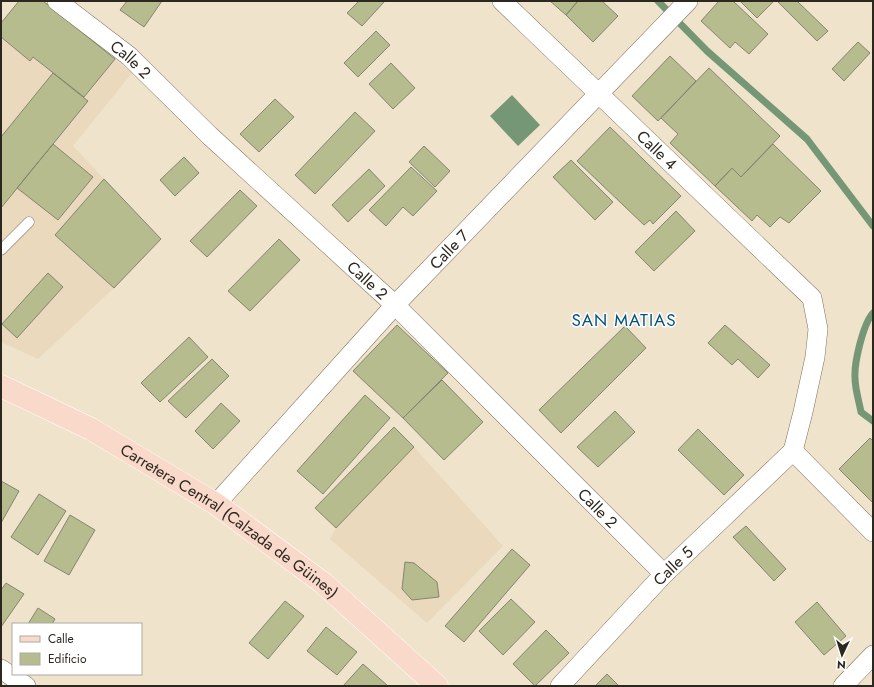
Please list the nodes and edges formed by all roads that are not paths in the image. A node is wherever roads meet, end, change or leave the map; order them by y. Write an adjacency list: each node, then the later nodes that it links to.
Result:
1 (57, 1): 7 (street, Calle 2)
2 (502, 1): 4 (street, Calle 4)
3 (687, 2): 4 (street, Calle 7)
4 (599, 94): 7 (street, Calle 7); 9 (street, Calle 4)
5 (29, 222): 6 (lane)
6 (1, 250)
7 (395, 305): 10 (street, Calle 7); 12 (street, Calle 2)
8 (1, 386): 10 (main road, Carretera Central (Calzada de Güines))
9 (793, 451): 11 (street); 12 (street, Calle 5)
10 (216, 504): 16 (main road, Carretera Central (Calzada de Güines))
11 (873, 532)
12 (664, 574): 17 (street, Calle 5)
13 (873, 655): 18 (street)
14 (1, 669): 15 (street)
15 (26, 686)
16 (437, 686)
17 (560, 686)
18 (843, 686)

